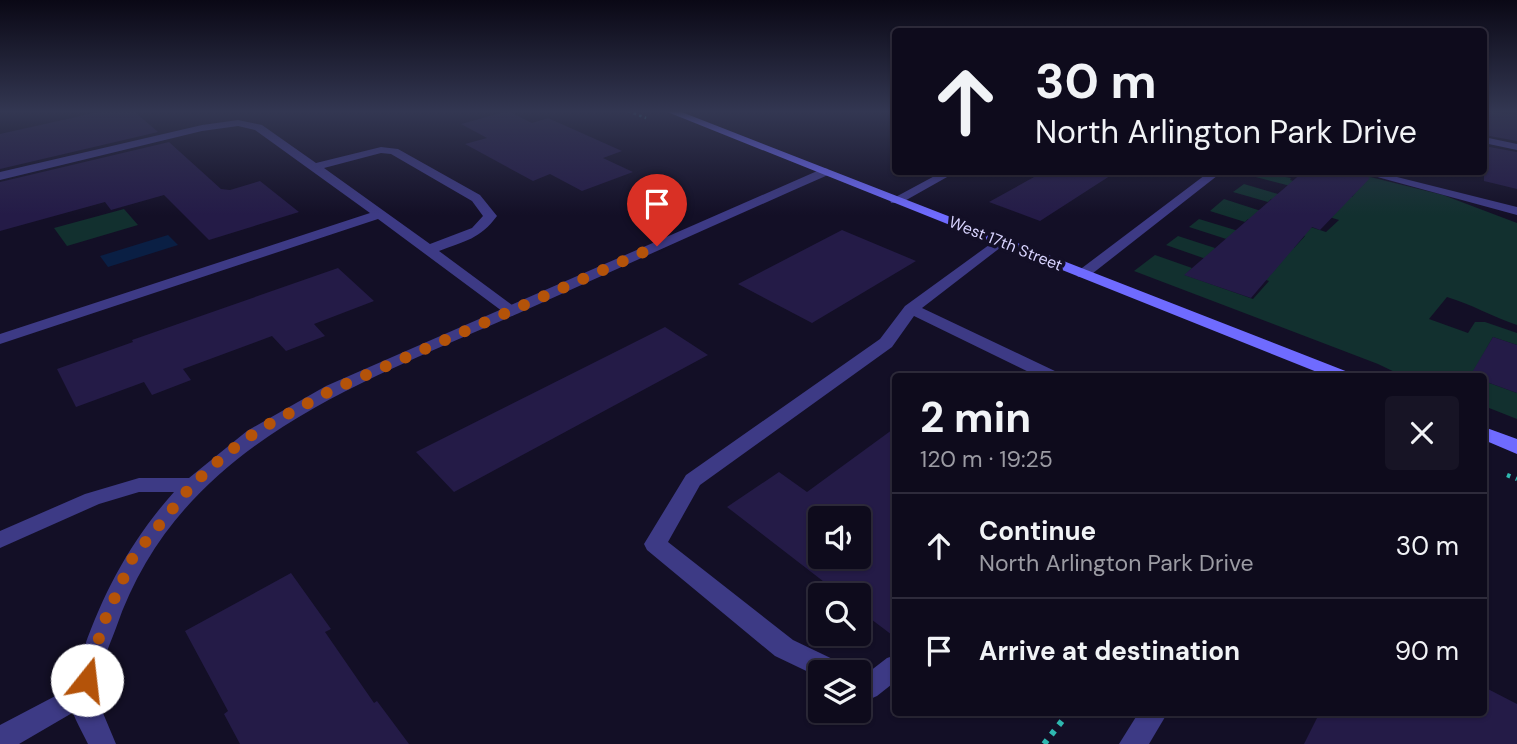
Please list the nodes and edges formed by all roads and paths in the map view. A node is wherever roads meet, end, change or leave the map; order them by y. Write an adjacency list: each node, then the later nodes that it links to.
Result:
1 (127, 146): 9 (street)
2 (285, 146): 4 (street)
3 (758, 146): 5 (main road, West 17th Street)
4 (315, 167): 12 (street); 14 (street)
5 (824, 172): 10 (main road, West 17th Street); 17 (street)
6 (944, 175): 10 (street)
7 (1212, 175): 15 (street)
8 (1377, 175): 11 (street)
9 (0, 176)
10 (895, 200): 13 (main road, West 17th Street)
11 (1517, 211)
12 (380, 214): 14 (street); 18 (street)
13 (1000, 241): 15 (main road, West 17th Street); 16 (street)
14 (429, 250): 17 (street)
15 (1083, 274): 20 (main road, West 17th Street)
16 (911, 309): 19 (street); 25 (street)
17 (512, 311): 23 (street)
18 (0, 340)
19 (1045, 373)
20 (1334, 373)
21 (1487, 434): 22 (main road)
22 (1517, 447)
23 (192, 485): 24 (street); 28 (street)
24 (0, 540)
25 (809, 660)
26 (892, 669): 27 (street)
27 (871, 686)
28 (82, 694): 31 (street); 32 (street)
29 (1066, 716): 33 (path)
30 (1152, 716): 34 (street)
31 (0, 740)
32 (102, 744)
33 (1044, 744)
34 (1133, 744)

